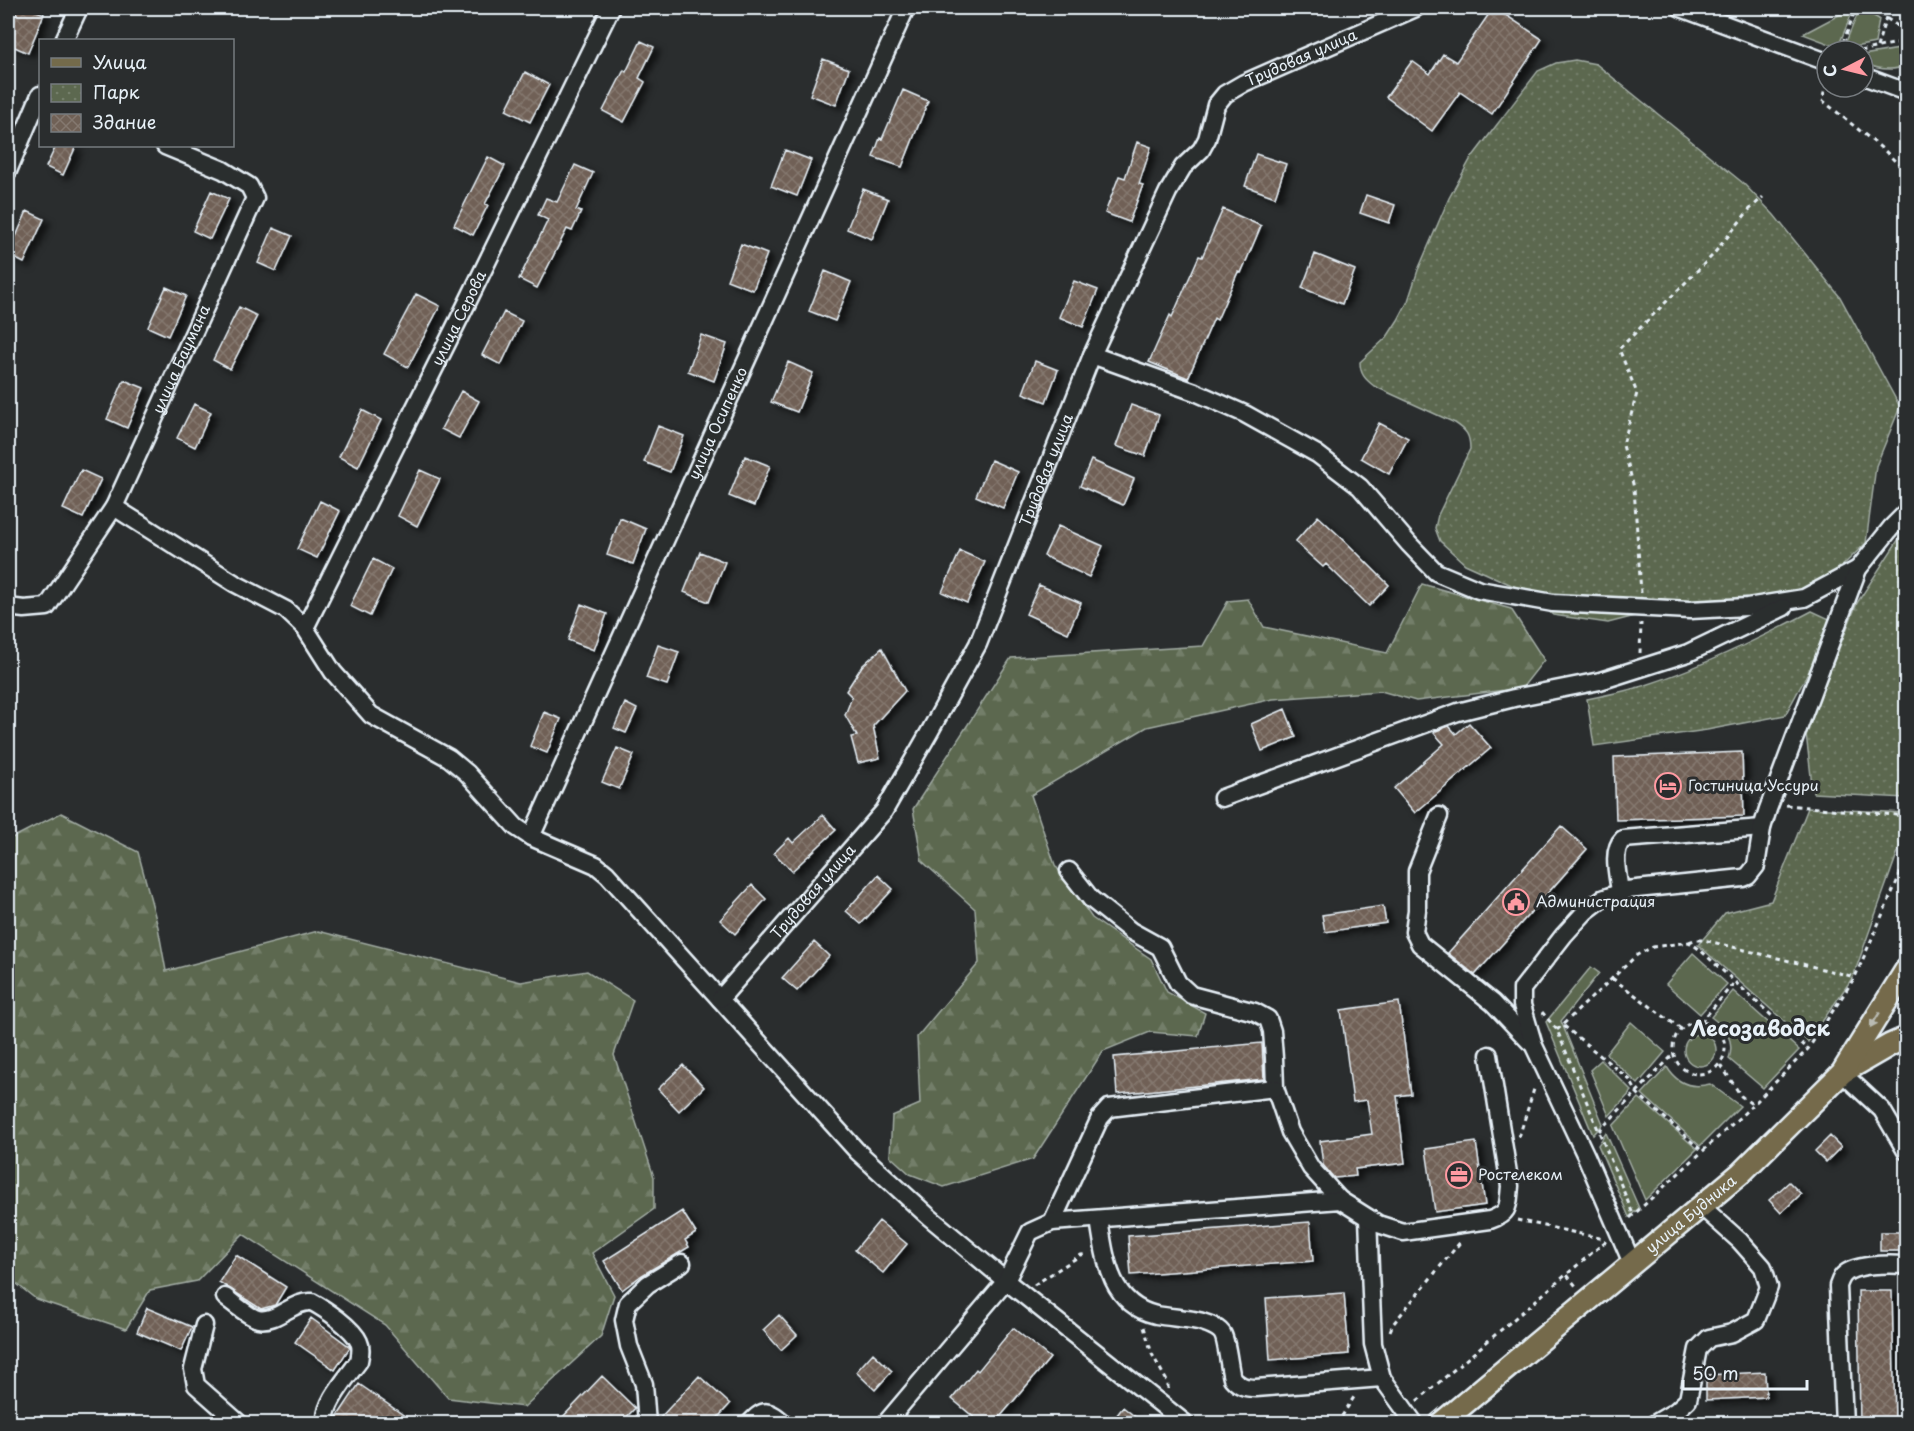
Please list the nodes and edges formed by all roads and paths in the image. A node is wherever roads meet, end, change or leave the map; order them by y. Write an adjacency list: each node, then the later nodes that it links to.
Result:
1 (79, 8): 11 (street)
2 (611, 8): 31 (street, улица Серова)
3 (906, 8): 38 (street, улица Осипенко)
4 (1416, 8): 24 (street, Трудовая улица)
5 (1681, 8): 15 (street)
6 (1856, 8): 12 (path)
7 (1872, 8): 9 (path)
8 (1889, 8): 9 (path)
9 (1885, 16): 10 (path); 14 (path)
10 (1906, 32)
11 (64, 39)
12 (1844, 39)
13 (1906, 41): 14 (path)
14 (1877, 48)
15 (1815, 58)
16 (1875, 80): 17 (street)
17 (1906, 92)
18 (39, 97): 21 (street)
19 (1822, 99): 22 (path)
20 (167, 147): 25 (street, улица Баумана)
21 (8, 171)
22 (1906, 172)
23 (1763, 197): 30 (path)
24 (1092, 355): 30 (street); 48 (street, Трудовая улица)
25 (114, 507): 29 (street, улица Баумана); 31 (street)
26 (1906, 513): 27 (street)
27 (1858, 569): 28 (street); 34 (street)
28 (1804, 598): 30 (street); 32 (street)
29 (8, 607)
30 (1642, 608): 32 (path)
31 (306, 628): 38 (street)
32 (1639, 669): 33 (street)
33 (1222, 798)
34 (1770, 804): 36 (path); 37 (street)
35 (1439, 816): 54 (street)
36 (1906, 816)
37 (1762, 828): 41 (street); 41 (street)
38 (531, 837): 48 (street)
39 (1906, 849): 45 (path)
40 (1070, 871): 61 (street)
41 (1620, 891): 47 (street)
42 (1689, 942): 44 (path); 45 (path); 46 (path)
43 (1906, 970): 60 (main road, улица Будника, one-way to 60)
44 (1612, 978): 50 (path); 51 (path)
45 (1855, 978): 55 (path)
46 (1734, 983): 49 (path); 55 (path)
47 (1522, 989): 52 (path); 54 (street)
48 (720, 999): 83 (street)
49 (1701, 1022): 51 (path); 59 (path)
50 (1563, 1026): 52 (path); 62 (path)
51 (1681, 1029): 56 (path)
52 (1557, 1030): 64 (path)
53 (1906, 1038): 60 (main road)
54 (1534, 1046): 58 (street)
55 (1808, 1049): 63 (path)
56 (1673, 1054): 59 (path); 62 (path)
57 (1489, 1055): 71 (street)
58 (1542, 1063): 65 (path); 76 (street)
59 (1720, 1065): 63 (path)
60 (1842, 1072): 67 (street); 69 (main road, улица Будника)
61 (1275, 1088): 68 (street); 75 (street)
62 (1637, 1093): 64 (path); 66 (path)
63 (1753, 1105): 66 (path)
64 (1599, 1131): 70 (path)
65 (1518, 1140)
66 (1702, 1151): 70 (path)
67 (1906, 1151)
68 (1340, 1200): 72 (street); 73 (street)
69 (1701, 1206): 80 (main road, улица Будника); 102 (street)
70 (1633, 1214): 76 (path)
71 (1501, 1216): 74 (street); 92 (path)
72 (1368, 1218): 74 (street); 89 (street)
73 (1099, 1219): 75 (street); 77 (street)
74 (1477, 1221): 88 (path)
75 (1052, 1222): 83 (street)
76 (1619, 1230): 80 (street)
77 (1105, 1252): 84 (path); 86 (street)
78 (1906, 1258): 81 (street)
79 (682, 1263): 94 (street)
80 (1632, 1263): 101 (main road, улица Будника)
81 (1889, 1264): 82 (street); 103 (street)
82 (1906, 1265)
83 (1006, 1281): 84 (street); 98 (street)
84 (1021, 1293): 91 (street)
85 (225, 1297): 93 (street)
86 (1143, 1310): 90 (street); 91 (path)
87 (204, 1325): 95 (street)
88 (1389, 1333)
89 (1382, 1378): 90 (street); 92 (street)
90 (1364, 1380): 100 (path)
91 (1168, 1409): 99 (street)
92 (1410, 1417)
93 (323, 1420)
94 (643, 1421)
95 (240, 1424)
96 (749, 1424): 97 (street)
97 (785, 1424)
98 (885, 1424)
99 (1186, 1424)
100 (1337, 1424)
101 (1440, 1424)
102 (1654, 1424)
103 (1844, 1424)

